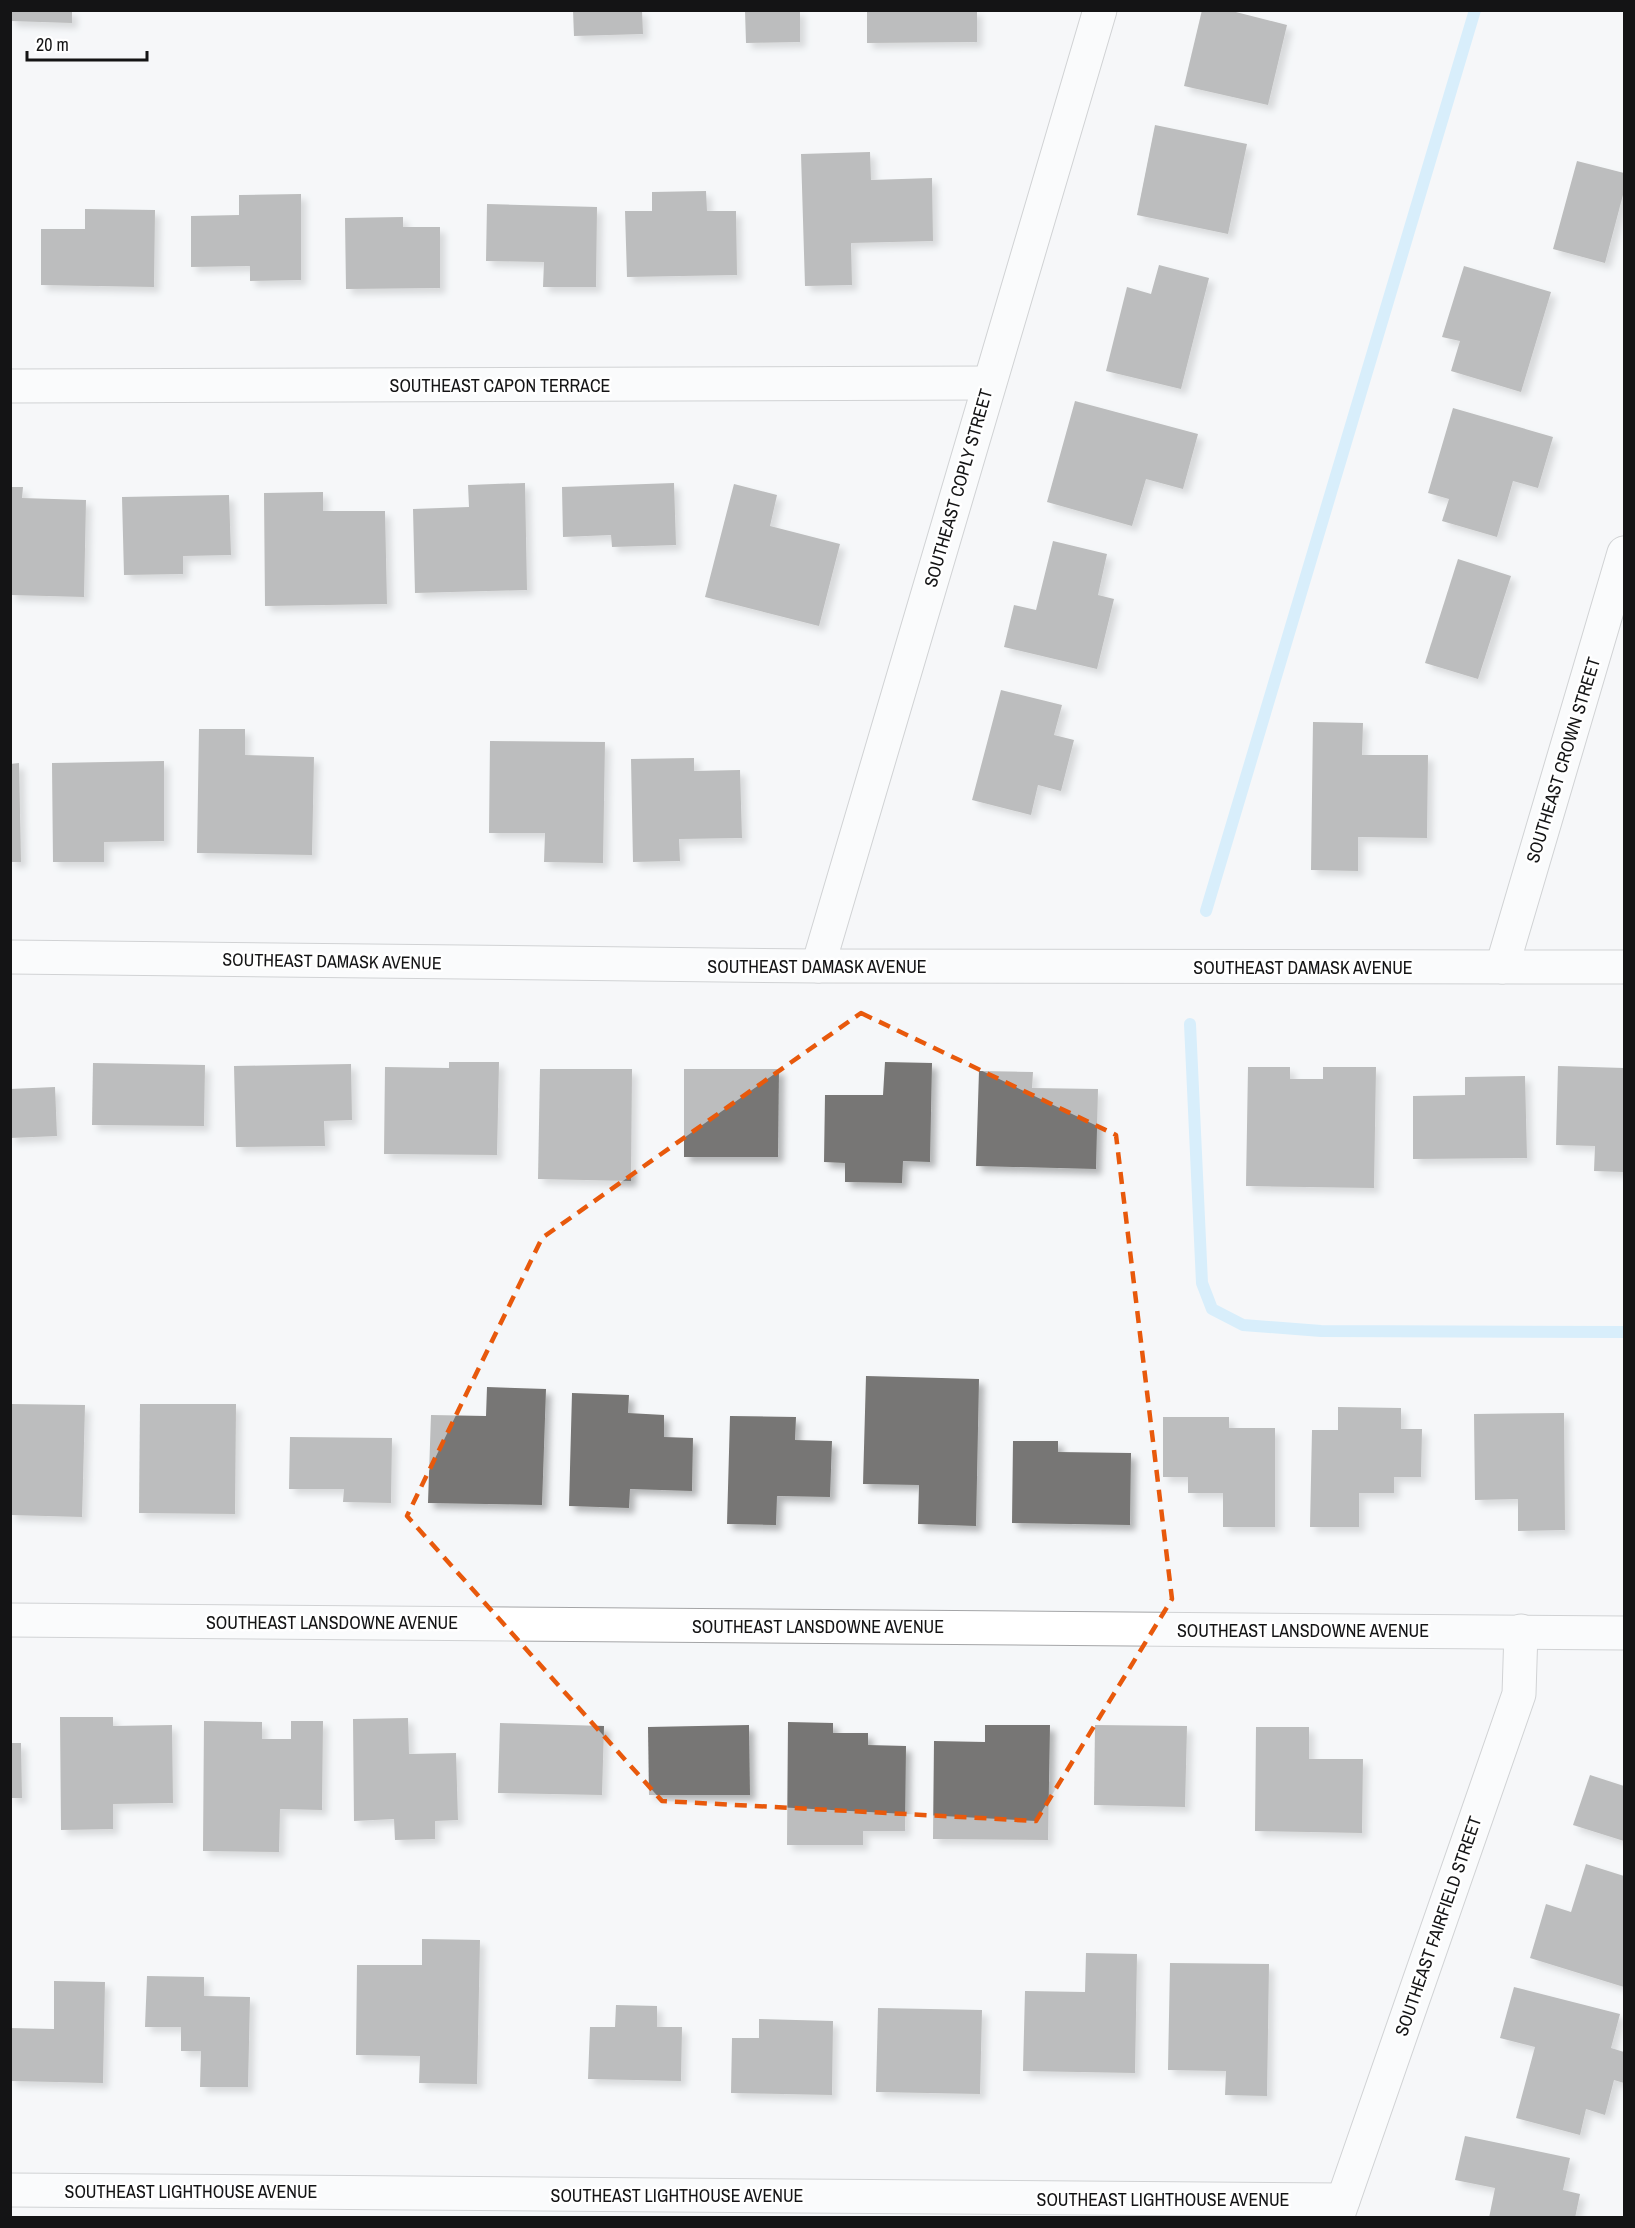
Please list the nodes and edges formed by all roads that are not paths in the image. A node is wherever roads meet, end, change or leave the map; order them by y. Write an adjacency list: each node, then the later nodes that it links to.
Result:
1 (1100, 10): 2 (street, SOUTHEAST COPLY STREET)
2 (989, 383): 3 (street, SOUTHEAST CAPON TERRACE); 6 (street, SOUTHEAST COPLY STREET)
3 (10, 386)
4 (1624, 553): 8 (street, SOUTHEAST CROWN STREET)
5 (10, 957): 6 (street, SOUTHEAST DAMASK AVENUE)
6 (818, 966): 8 (street, SOUTHEAST DAMASK AVENUE)
7 (1624, 967): 8 (street, SOUTHEAST DAMASK AVENUE)
8 (1502, 968)
9 (10, 1620): 10 (street, SOUTHEAST LANSDOWNE AVENUE)
10 (1521, 1632): 11 (street, SOUTHEAST LANSDOWNE AVENUE); 13 (street, SOUTHEAST FAIRFIELD STREET)
11 (1624, 1633)
12 (10, 2190): 13 (street, SOUTHEAST LIGHTHOUSE AVENUE)
13 (1340, 2209)

